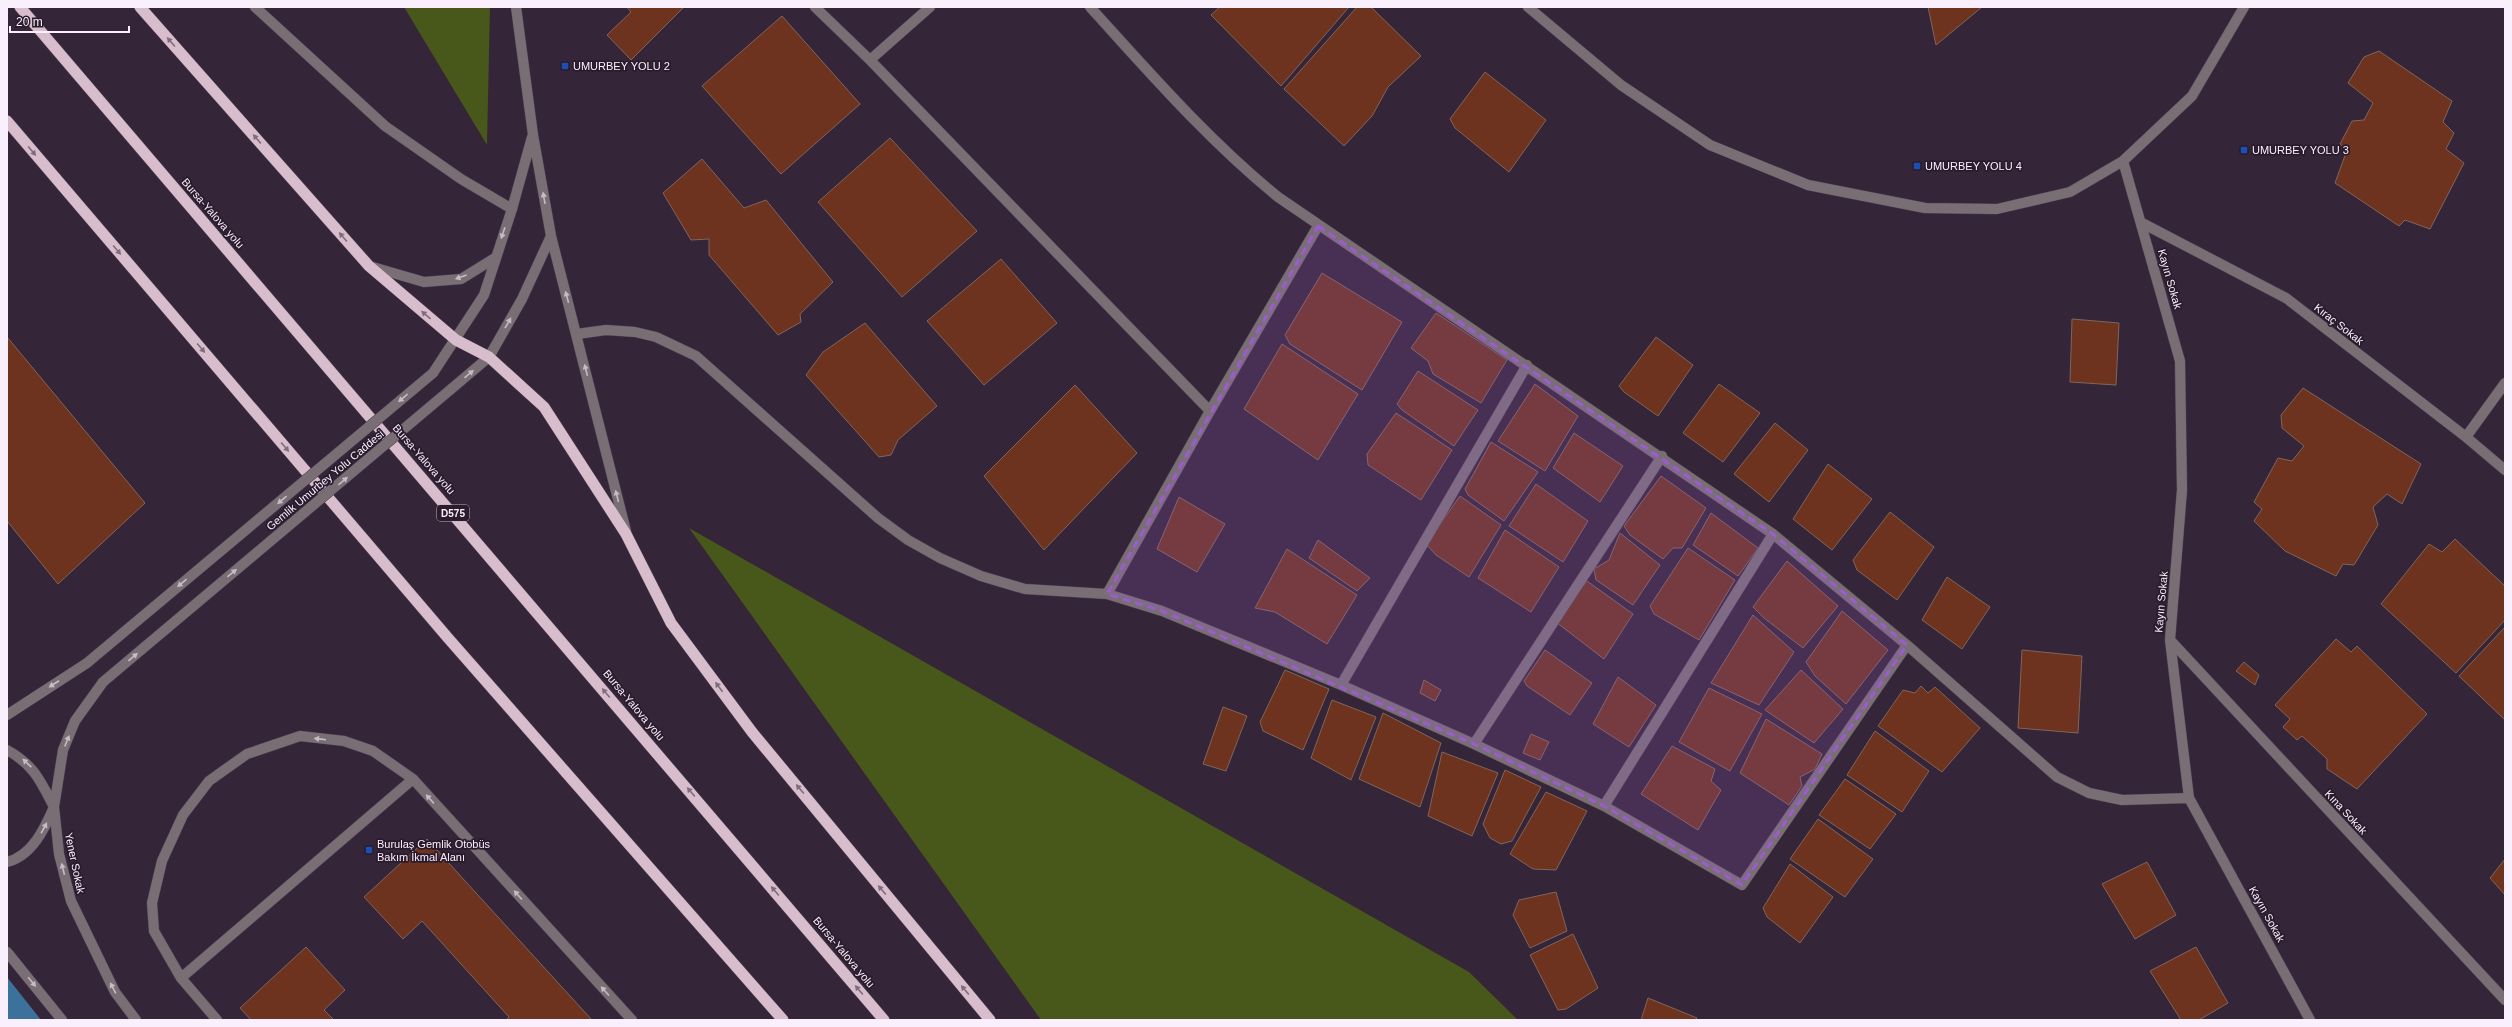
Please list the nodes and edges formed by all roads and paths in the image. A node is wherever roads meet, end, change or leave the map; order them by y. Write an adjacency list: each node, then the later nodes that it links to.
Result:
1 (20, 7): 52 (highway, Bursa-Yalova yolu / D575, one-way to 1)
2 (140, 7): 19 (highway, one-way to 2)
3 (255, 7): 14 (street)
4 (516, 7): 12 (street, Gemlik Umurbey Yolu Caddesi)
5 (815, 7): 10 (street)
6 (930, 7): 10 (street)
7 (1090, 7): 16 (street)
8 (1528, 7): 13 (street)
9 (2244, 7): 13 (street)
10 (870, 60): 25 (street)
11 (7, 121): 51 (highway, one-way to 51)
12 (533, 135): 14 (street, Gemlik Umurbey Yolu Caddesi); 17 (street, Gemlik Umurbey Yolu Caddesi, one-way to 12)
13 (2122, 162): 15 (street, Kayın Sokak)
14 (512, 209): 18 (street, Gemlik Umurbey Yolu Caddesi, one-way to 18)
15 (2142, 223): 26 (street, Kıraç Sokak); 32 (street, Kayın Sokak)
16 (1318, 226): 23 (street); 25 (street)
17 (551, 236): 20 (street, one-way to 17); 22 (street, Gemlik Umurbey Yolu Caddesi, one-way to 17)
18 (495, 258): 19 (street, one-way to 19); 21 (street, Gemlik Umurbey Yolu Caddesi)
19 (369, 266): 21 (highway, one-way to 19)
20 (577, 334): 29 (street, one-way to 20); 31 (street)
21 (456, 340): 22 (highway); 36 (street, Gemlik Umurbey Yolu Caddesi, one-way to 36, bridge)
22 (489, 357): 29 (highway); 34 (street, Gemlik Umurbey Yolu Caddesi, one-way to 22, bridge)
23 (1527, 365): 27 (street); 35 (street)
24 (2505, 383): 26 (street)
25 (1210, 411): 31 (street)
26 (2466, 437): 28 (street, Kıraç Sokak)
27 (1662, 456): 30 (street); 37 (street)
28 (2505, 470)
29 (626, 534): 53 (highway, one-way to 29)
30 (1773, 534): 33 (street); 41 (street)
31 (1107, 594): 35 (street)
32 (2170, 640): 40 (street, Kayın Sokak); 46 (street, Kına Sokak)
33 (1907, 645): 40 (street); 41 (street)
34 (103, 682): 42 (street, Yener Sokak, one-way to 34)
35 (1340, 685): 37 (street)
36 (7, 715)
37 (1474, 744): 41 (street)
38 (7, 750): 42 (street, one-way to 38)
39 (413, 779): 45 (street); 45 (street, one-way to 45); 50 (street, one-way to 39)
40 (2189, 798): 54 (street, Kayın Sokak)
41 (1604, 806)
42 (54, 807): 43 (street, one-way to 42); 48 (street, Yener Sokak, one-way to 42)
43 (7, 862)
44 (7, 952): 47 (street, one-way to 47)
45 (181, 978): 49 (street)
46 (2505, 1000)
47 (62, 1020)
48 (136, 1020)
49 (217, 1020)
50 (632, 1020)
51 (783, 1020)
52 (884, 1020)
53 (990, 1020)
54 (2310, 1020)

